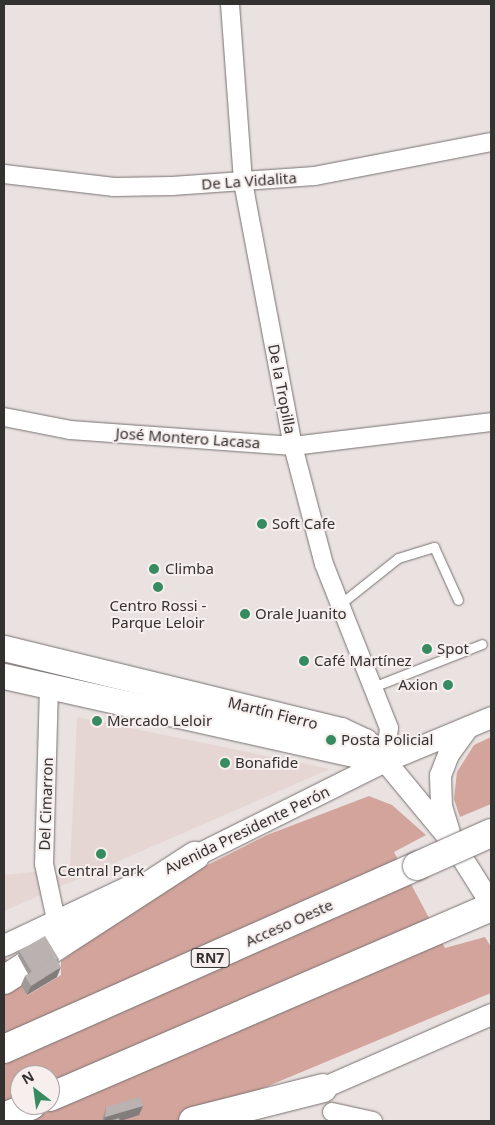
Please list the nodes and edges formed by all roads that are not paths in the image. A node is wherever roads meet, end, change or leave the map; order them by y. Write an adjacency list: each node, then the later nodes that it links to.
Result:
1 (230, 4): 4 (street, De la Tropilla)
2 (491, 142): 4 (street, De La Vidalita)
3 (4, 174): 4 (street, De La Vidalita)
4 (242, 182): 7 (street, De la Tropilla)
5 (4, 417): 7 (street, José Montero Lacasa)
6 (491, 422): 7 (street, José Montero Lacasa)
7 (293, 446): 9 (street, De la Tropilla)
8 (458, 600): 9 (lane)
9 (339, 605): 14 (street, De la Tropilla)
10 (482, 644): 14 (lane)
11 (4, 648): 17 (main road, Martín Fierro)
12 (4, 676): 13 (main road, Martín Fierro)
13 (49, 686): 17 (main road, Martín Fierro); 22 (street, Del Cimarron)
14 (373, 687): 17 (street, De la Tropilla)
15 (491, 717): 16 (street, Avenida Presidente Perón)
16 (468, 726): 17 (street, Avenida Presidente Perón); 19 (street)
17 (385, 761): 19 (street); 20 (street, Avenida Presidente Perón)
18 (491, 833): 26 (highway, Acceso Oeste / RN7, bridge)
19 (452, 842): 21 (street)
20 (195, 856): 22 (street, Avenida Presidente Perón); 24 (highway)
21 (491, 906): 27 (highway)
22 (56, 920): 23 (street, Avenida Presidente Perón)
23 (4, 945)
24 (4, 980)
25 (491, 1014): 28 (street)
26 (4, 1049)
27 (60, 1093)
28 (328, 1107): 29 (highway); 30 (street); 31 (street)
29 (193, 1121)
30 (241, 1121)
31 (374, 1121)

